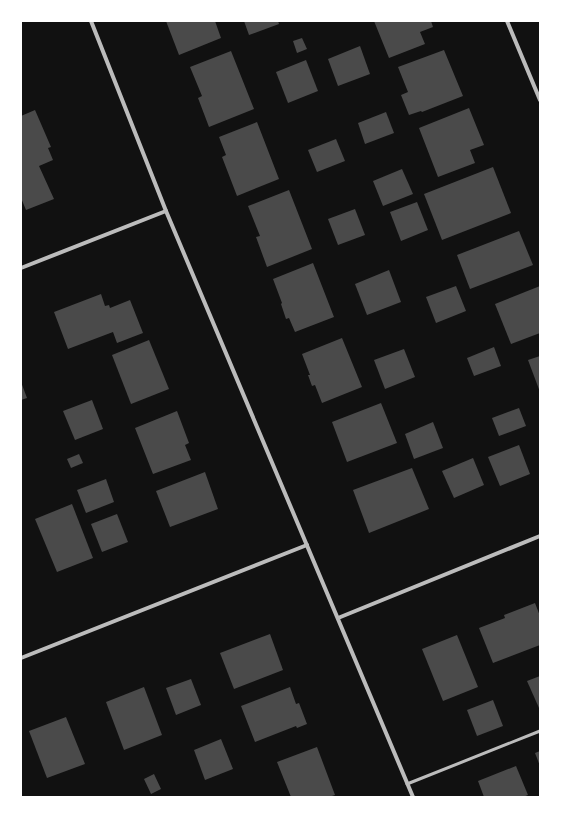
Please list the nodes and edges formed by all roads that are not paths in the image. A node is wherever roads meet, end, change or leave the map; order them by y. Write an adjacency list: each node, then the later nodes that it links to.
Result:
1 (91, 21): 4 (street)
2 (507, 21): 3 (street)
3 (540, 100)
4 (166, 211): 5 (street); 7 (street)
5 (21, 268)
6 (540, 536): 8 (street)
7 (307, 545): 8 (street); 9 (street)
8 (338, 618): 11 (street)
9 (21, 658)
10 (540, 731): 11 (lane)
11 (407, 784): 12 (street)
12 (413, 797)

